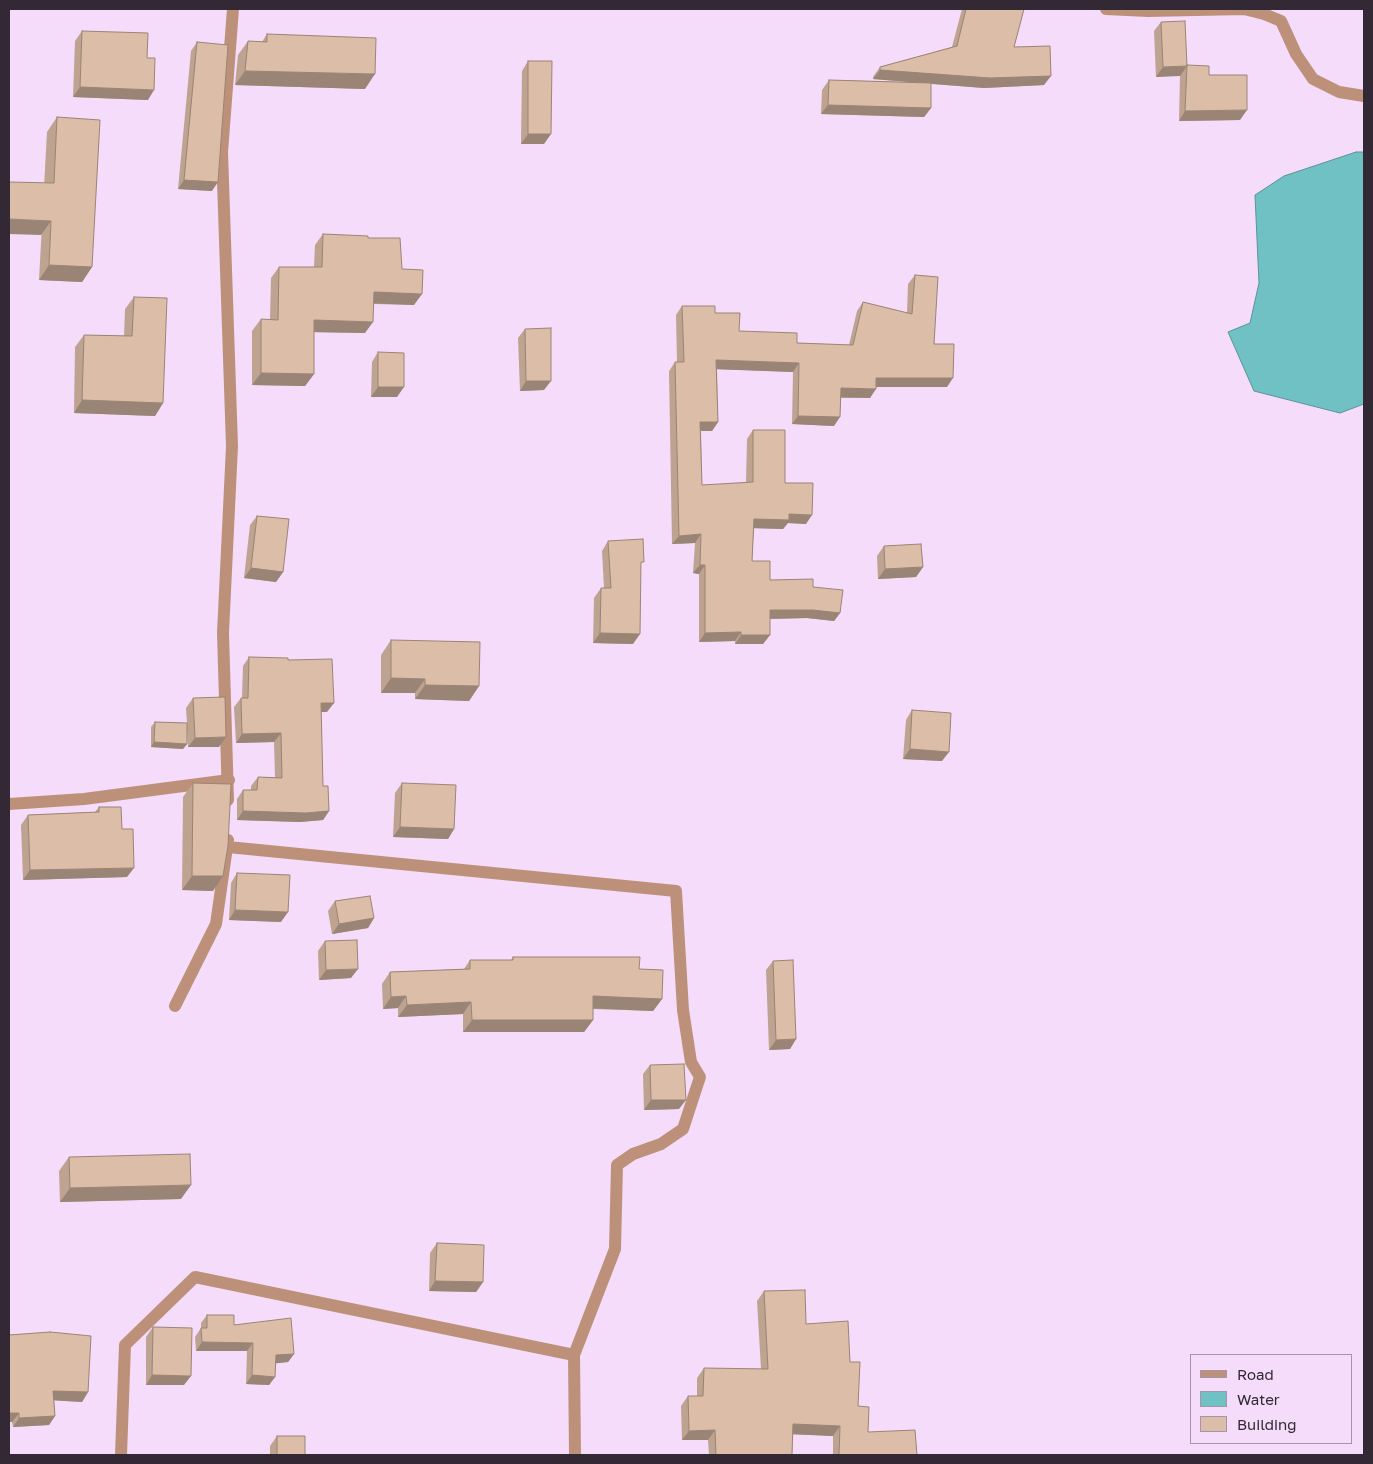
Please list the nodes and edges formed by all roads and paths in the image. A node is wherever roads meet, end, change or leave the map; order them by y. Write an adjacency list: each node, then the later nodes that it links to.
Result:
1 (233, 9): 5 (street)
2 (1106, 9): 3 (street)
3 (1282, 15): 4 (street)
4 (1364, 96)
5 (228, 780): 6 (street); 7 (street)
6 (9, 804)
7 (228, 809)
8 (228, 828): 9 (street)
9 (228, 847): 10 (street); 11 (street)
10 (175, 1006)
11 (574, 1355): 12 (street); 13 (street)
12 (121, 1455)
13 (575, 1455)

